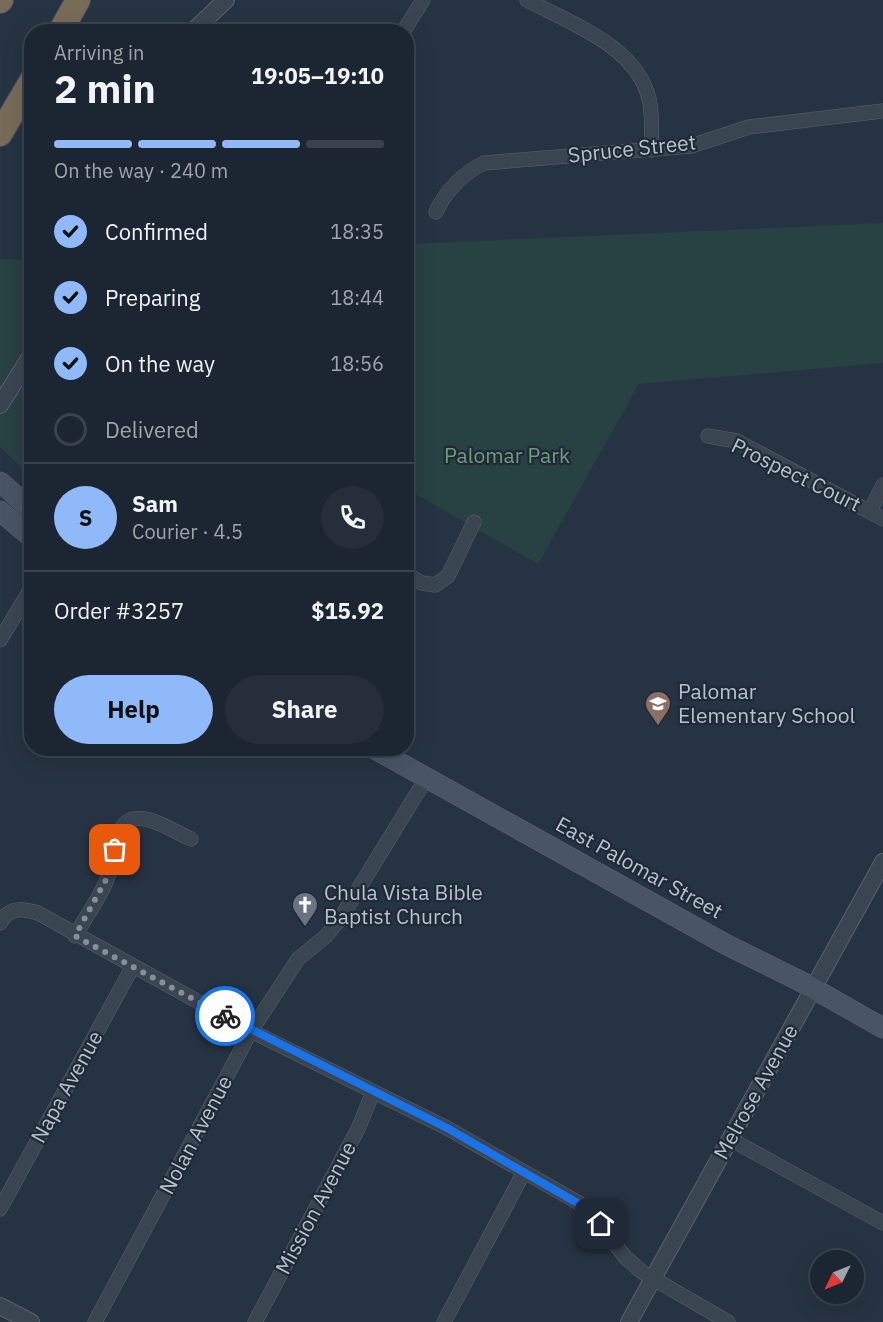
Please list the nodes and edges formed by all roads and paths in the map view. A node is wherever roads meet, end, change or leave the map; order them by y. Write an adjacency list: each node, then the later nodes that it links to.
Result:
1 (78, 0): 5 (highway)
2 (226, 0): 6 (street)
3 (423, 0): 7 (street)
4 (528, 0): 11 (street)
5 (64, 24)
6 (200, 24)
7 (408, 24)
8 (24, 94): 10 (highway)
9 (883, 111): 11 (street, Spruce Street)
10 (0, 135)
11 (652, 150): 12 (street, Spruce Street)
12 (436, 212)
13 (24, 367): 14 (street)
14 (0, 405)
15 (708, 436): 20 (street, Prospect Court)
16 (0, 482): 18 (main road)
17 (883, 485): 20 (street)
18 (24, 503)
19 (0, 511): 23 (main road)
20 (870, 511): 21 (street, Prospect Court)
21 (883, 519)
22 (474, 522): 24 (street)
23 (24, 531)
24 (414, 578)
25 (24, 600): 26 (street)
26 (0, 640)
27 (388, 756): 28 (main road, East Palomar Street)
28 (427, 777): 34 (main road, East Palomar Street); 36 (street, Nolan Avenue)
29 (191, 839): 32 (street)
30 (883, 862): 34 (street, Melrose Avenue)
31 (2, 919): 32 (street)
32 (75, 936): 33 (street)
33 (133, 966): 36 (street); 40 (street, Napa Avenue)
34 (812, 988): 35 (main road, East Palomar Street); 38 (street, Melrose Avenue)
35 (883, 1028)
36 (251, 1031): 37 (street); 45 (street, Nolan Avenue)
37 (373, 1092): 39 (street); 46 (street, Mission Avenue)
38 (730, 1139): 41 (street); 42 (street, Melrose Avenue)
39 (524, 1172): 42 (street); 47 (street)
40 (0, 1209)
41 (883, 1223)
42 (652, 1280): 48 (street, Melrose Avenue); 49 (street)
43 (0, 1306): 44 (street)
44 (30, 1322)
45 (95, 1322)
46 (255, 1322)
47 (444, 1322)
48 (629, 1322)
49 (728, 1322)

